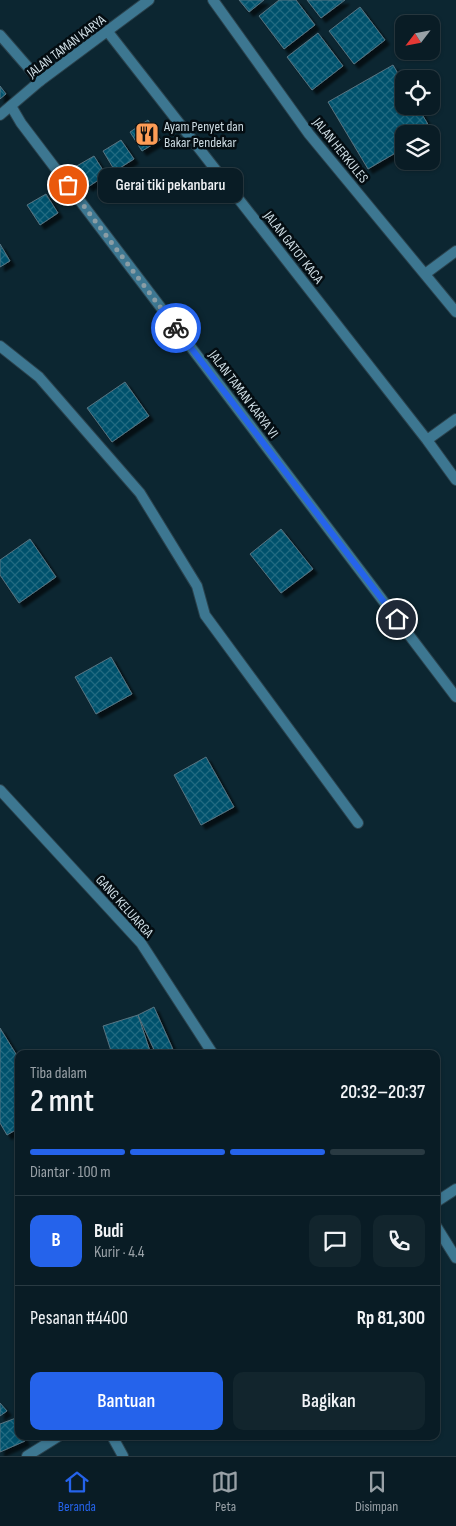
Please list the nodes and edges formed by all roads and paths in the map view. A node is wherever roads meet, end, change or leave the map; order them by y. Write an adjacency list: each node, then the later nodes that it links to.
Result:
1 (149, 0): 3 (street, JALAN TAMAN KARYA)
2 (214, 0): 9 (street, JALAN HERKULES)
3 (108, 32): 5 (street, JALAN TAMAN KARYA); 13 (street, JALAN GATOT KACA)
4 (0, 35): 5 (street)
5 (40, 81): 6 (street, JALAN TAMAN KARYA)
6 (12, 106): 7 (street, JALAN TAMAN KARYA); 15 (street, JALAN TAMAN KARYA VI)
7 (0, 115)
8 (456, 251): 9 (street)
9 (425, 274): 10 (street, JALAN HERKULES)
10 (456, 312)
11 (0, 346): 17 (street)
12 (456, 420): 13 (street)
13 (427, 440): 14 (street, JALAN GATOT KACA)
14 (456, 480)
15 (456, 697)
16 (0, 790): 18 (street, GANG KELUARGA)
17 (358, 823)
18 (210, 1050)
19 (456, 1189): 20 (street)
20 (440, 1199)
21 (440, 1232): 22 (street)
22 (456, 1258)
23 (52, 1440): 25 (street)
24 (114, 1440): 26 (street)
25 (27, 1456)
26 (123, 1456)

